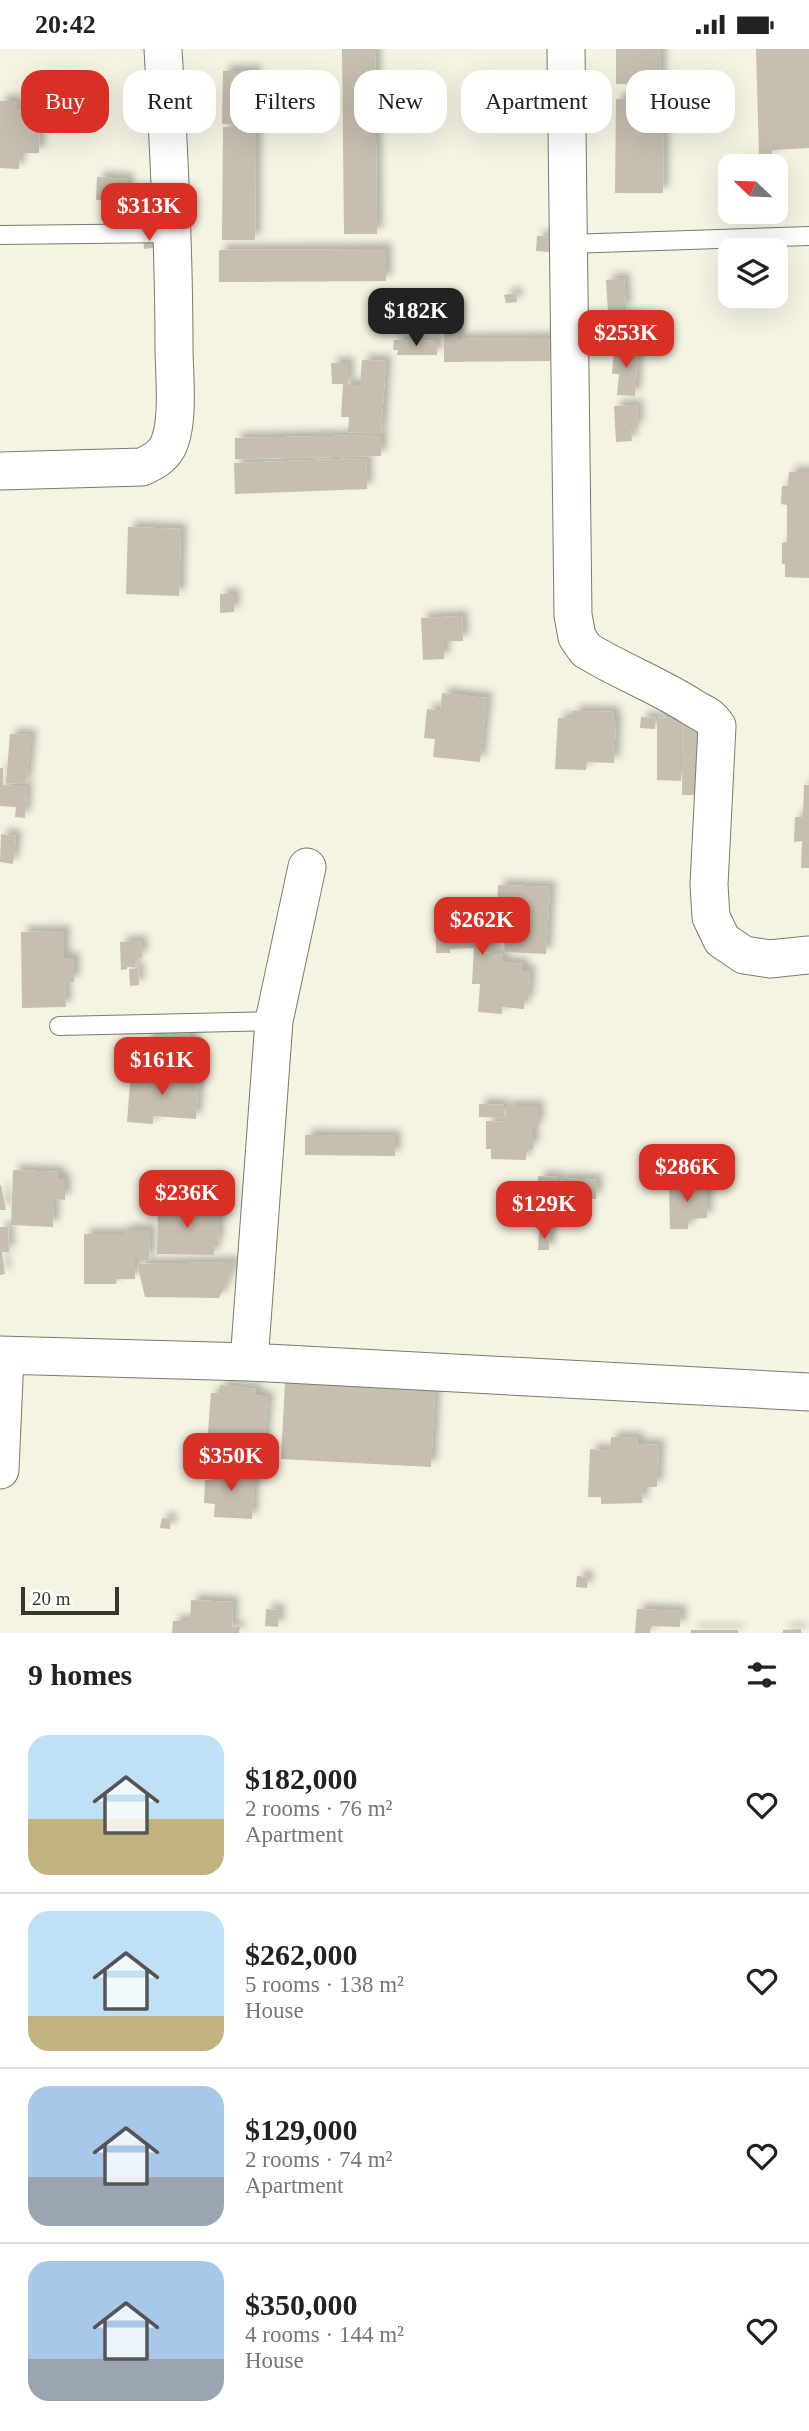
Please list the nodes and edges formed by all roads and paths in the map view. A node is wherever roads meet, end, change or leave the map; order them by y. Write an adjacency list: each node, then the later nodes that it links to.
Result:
1 (163, 49): 3 (street)
2 (566, 49): 6 (street)
3 (173, 233): 4 (lane); 7 (street)
4 (0, 236)
5 (809, 236): 6 (lane)
6 (568, 244): 9 (street)
7 (0, 471)
8 (307, 867): 10 (street)
9 (809, 955)
10 (274, 1021): 11 (lane); 13 (street)
11 (59, 1026)
12 (3, 1356): 13 (street); 15 (street)
13 (248, 1362): 14 (street)
14 (809, 1392)
15 (0, 1471)

